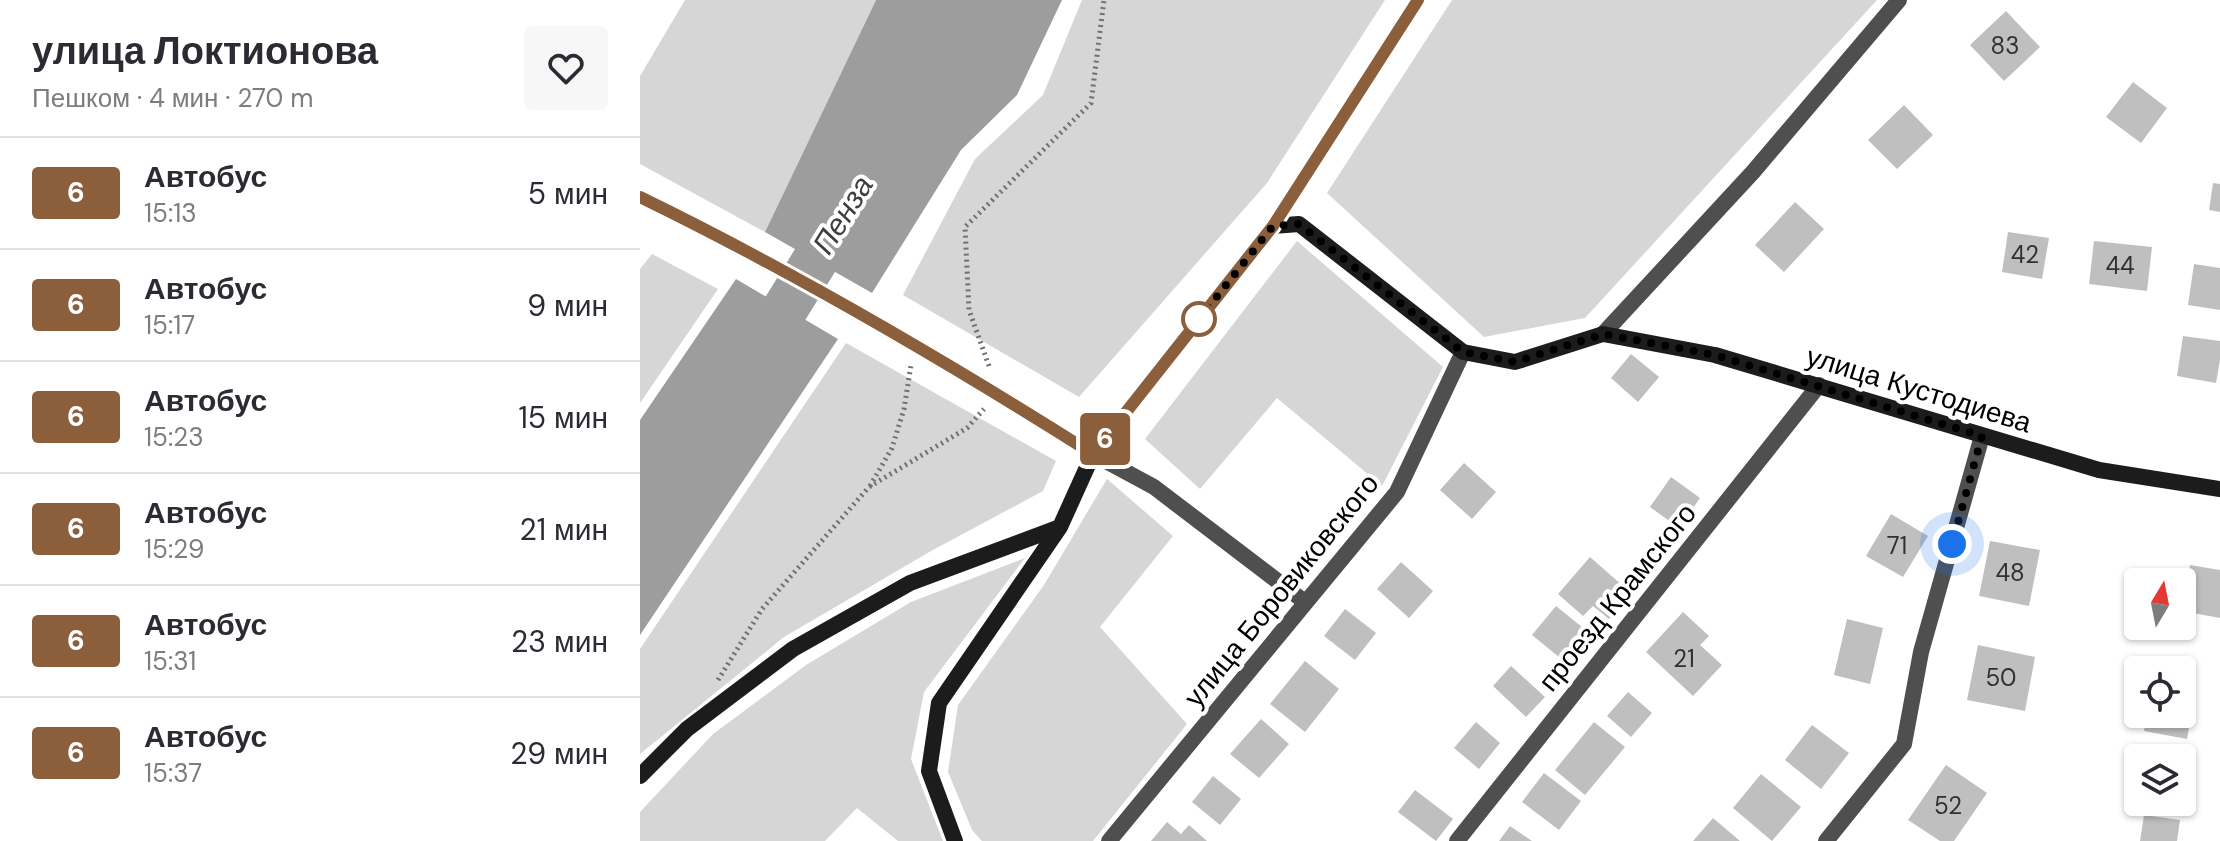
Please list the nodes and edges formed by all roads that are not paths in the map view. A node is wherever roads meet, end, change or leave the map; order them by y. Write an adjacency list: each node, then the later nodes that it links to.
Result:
1 (1418, 0): 4 (street)
2 (1899, 0): 5 (street)
3 (640, 197): 9 (street)
4 (1273, 226): 6 (street); 9 (street)
5 (1603, 334): 6 (street); 7 (street, улица Кустодиева)
6 (1463, 352): 12 (street, улица Боровиковского)
7 (1819, 385): 8 (street, улица Кустодиева); 16 (street, проезд Крамского)
8 (1982, 436): 10 (street, улица Кустодиева); 17 (street)
9 (1093, 454): 11 (street); 12 (street)
10 (2220, 489)
11 (1060, 527): 13 (street); 14 (street)
12 (1305, 602): 15 (street, улица Боровиковского)
13 (640, 776)
14 (955, 841)
15 (1109, 841)
16 (1457, 841)
17 (1826, 841)

